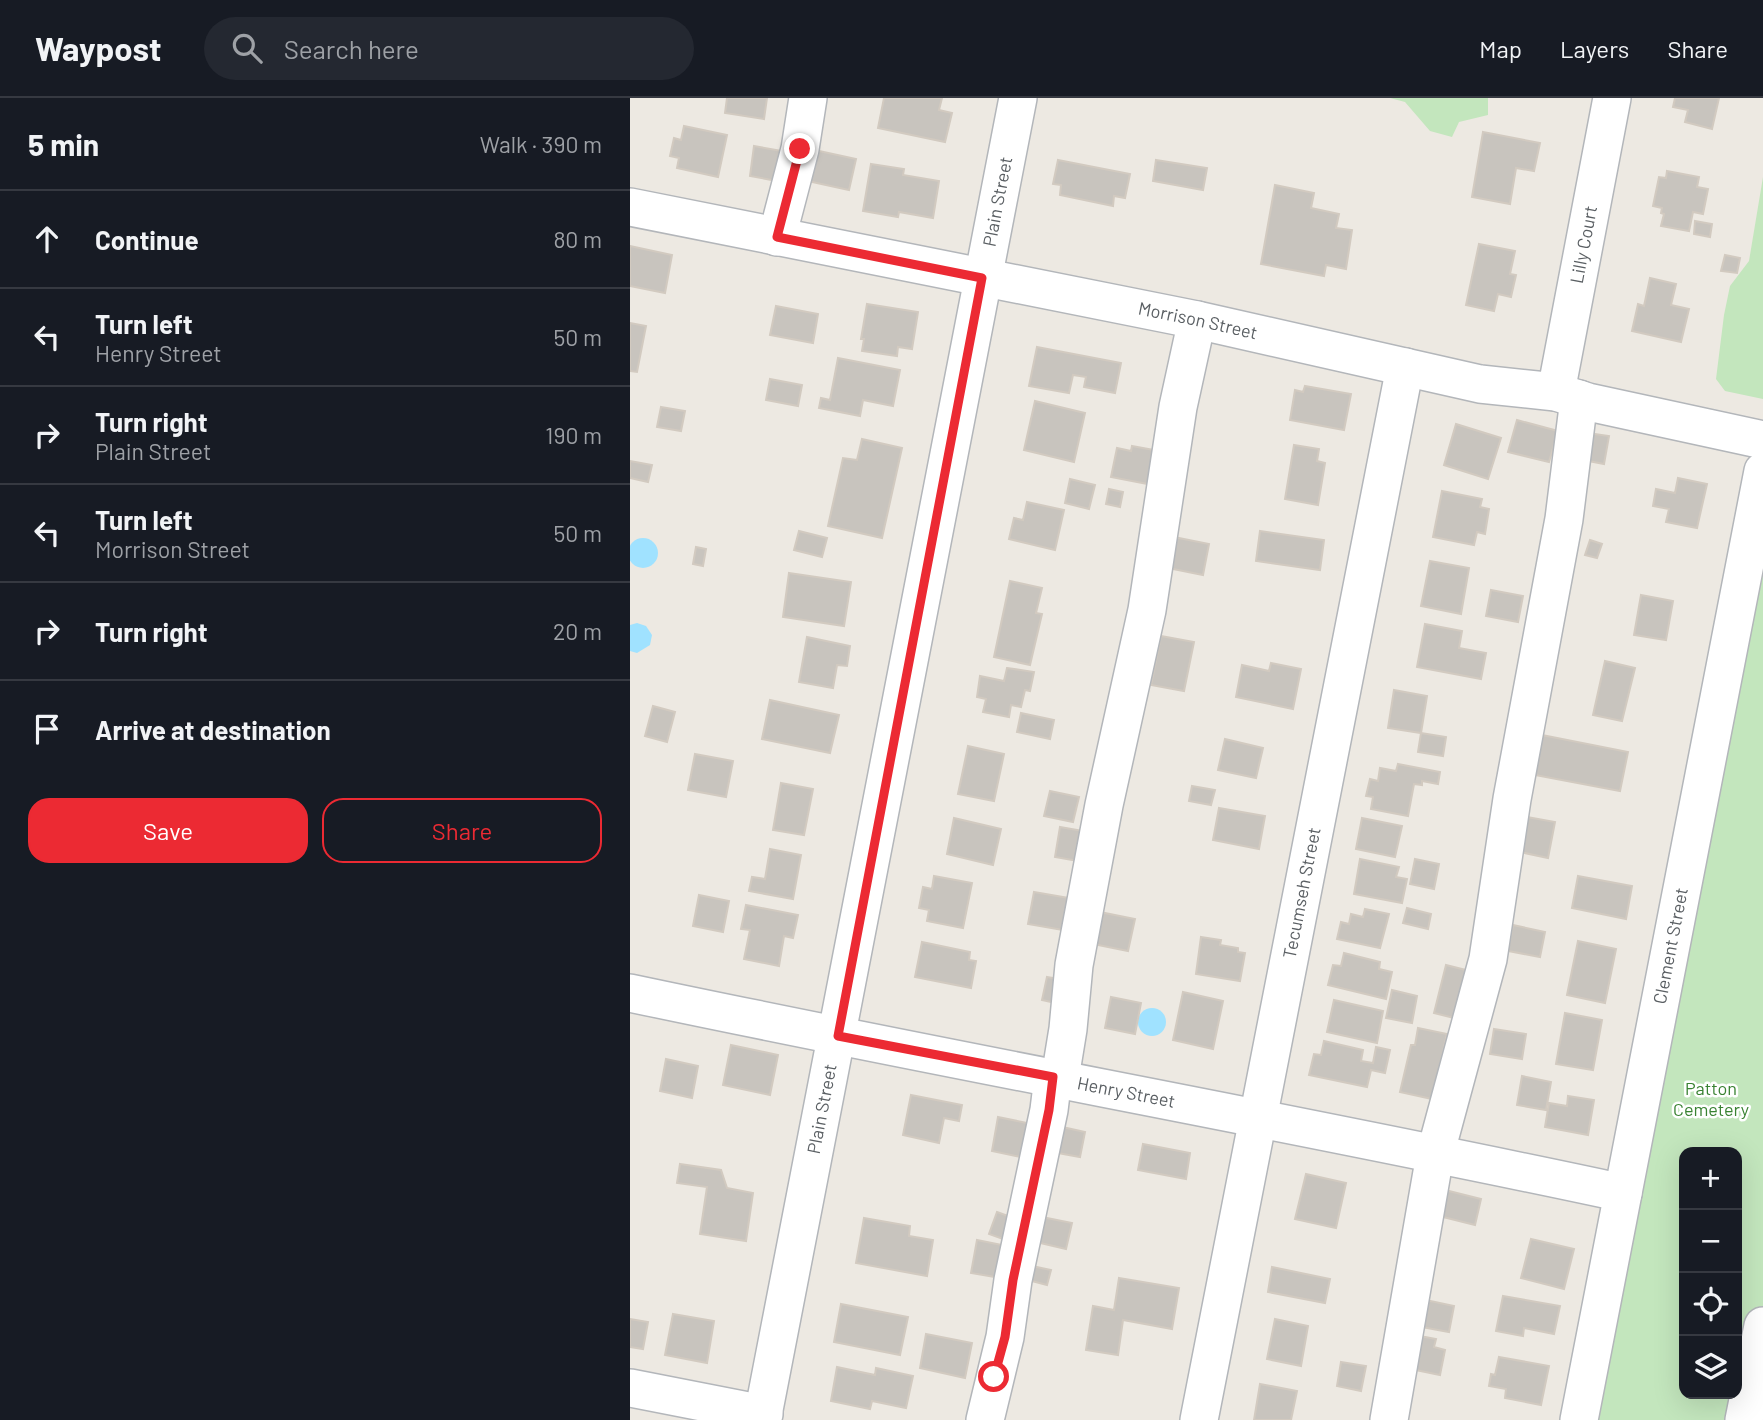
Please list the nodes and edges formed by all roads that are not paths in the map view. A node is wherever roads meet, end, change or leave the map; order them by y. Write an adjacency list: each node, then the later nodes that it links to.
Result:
1 (808, 98): 5 (street)
2 (1018, 98): 6 (street, Plain Street)
3 (1612, 98): 9 (street, Lilly Court)
4 (630, 207): 5 (street, Morrison Street)
5 (777, 237): 6 (street, Morrison Street)
6 (982, 278): 7 (street, Morrison Street); 13 (street, Plain Street)
7 (1197, 320): 8 (street, Morrison Street); 14 (street)
8 (1405, 367): 9 (street, Morrison Street); 15 (street, Tecumseh Street)
9 (1567, 396): 10 (street, Morrison Street); 16 (street, Lilly Court)
10 (1763, 440)
11 (1763, 471): 17 (street, Clement Street)
12 (632, 1001): 13 (street, Henry Street)
13 (838, 1036): 14 (street, Henry Street); 20 (street, Plain Street)
14 (1056, 1077): 15 (street, Henry Street); 21 (street)
15 (1258, 1118): 16 (street, Henry Street); 22 (street, Tecumseh Street)
16 (1435, 1155): 17 (street, Henry Street); 23 (street, Lilly Court)
17 (1623, 1194): 24 (street, Clement Street)
18 (1763, 1326): 25 (street)
19 (630, 1388): 20 (street)
20 (763, 1417)
21 (985, 1420)
22 (1199, 1420)
23 (1389, 1420)
24 (1579, 1420)
25 (1744, 1420)

